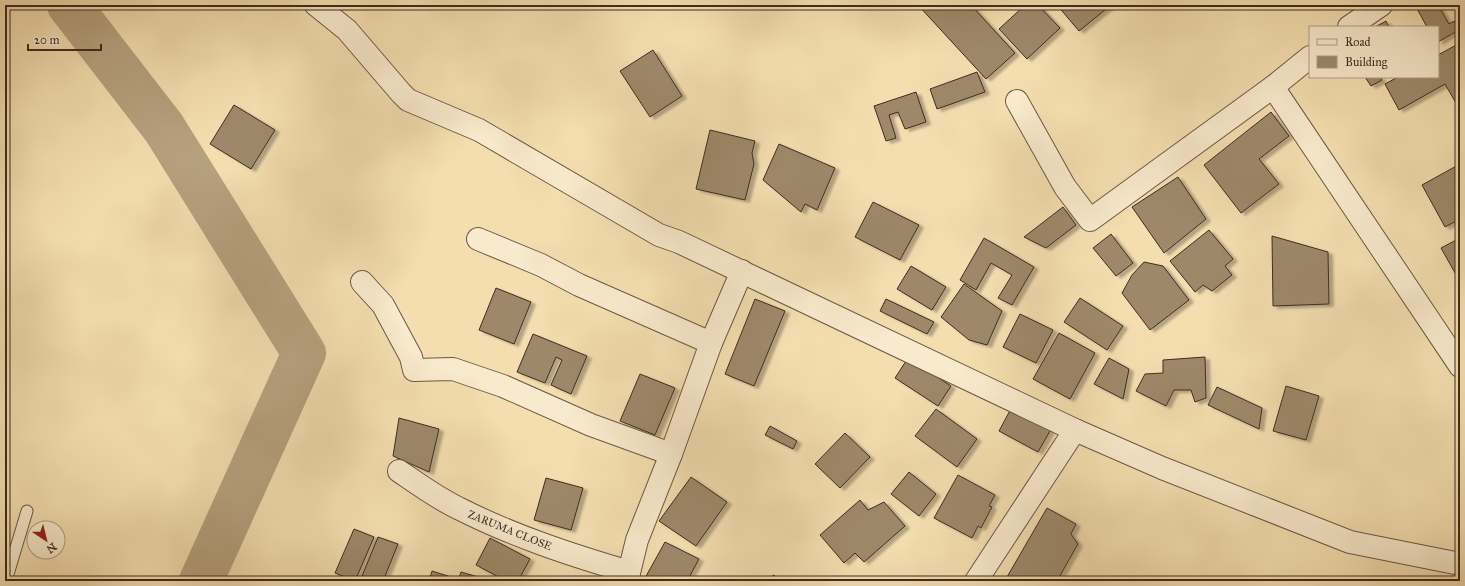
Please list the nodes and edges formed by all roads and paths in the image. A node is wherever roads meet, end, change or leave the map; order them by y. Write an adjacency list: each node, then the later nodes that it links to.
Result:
1 (316, 5): 8 (street)
2 (1381, 5): 3 (street)
3 (1350, 26)
4 (1309, 58): 5 (street)
5 (1273, 87): 6 (street); 11 (street)
6 (1017, 101)
7 (478, 239): 10 (street)
8 (742, 271): 10 (street); 12 (street)
9 (362, 282): 13 (street)
10 (711, 342): 13 (street)
11 (1460, 366)
12 (1075, 430): 16 (street); 19 (street)
13 (671, 454): 17 (street)
14 (399, 471): 17 (street, ZARUMA CLOSE)
15 (27, 511): 18 (lane)
16 (1460, 564)
17 (628, 576)
18 (6, 581)
19 (976, 581)

